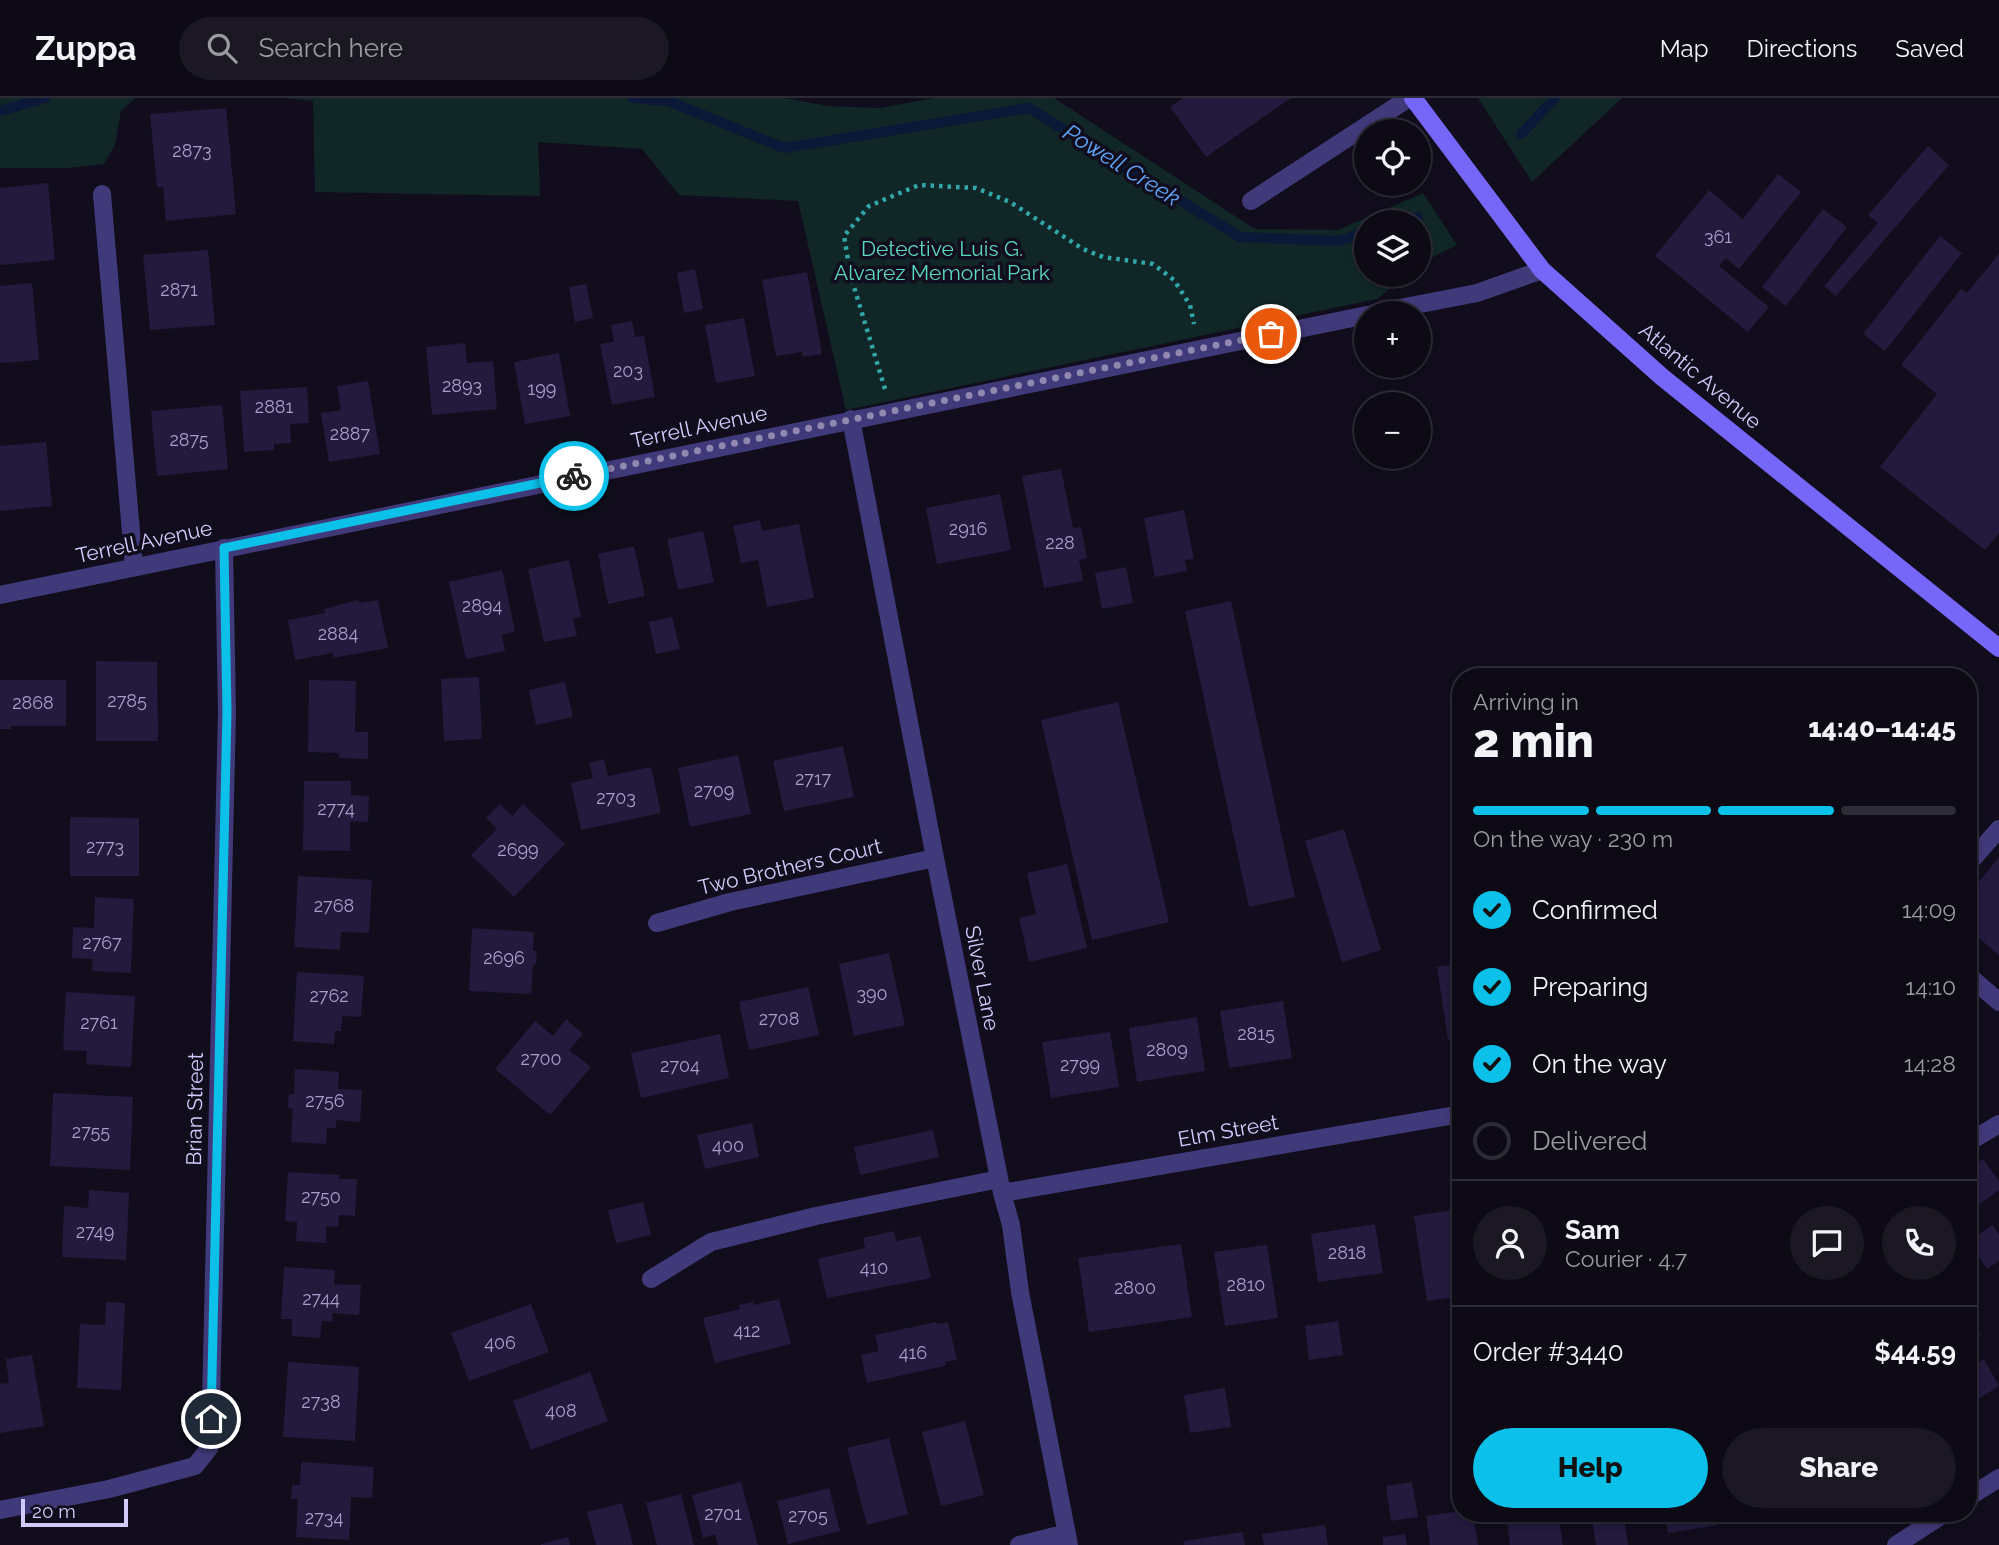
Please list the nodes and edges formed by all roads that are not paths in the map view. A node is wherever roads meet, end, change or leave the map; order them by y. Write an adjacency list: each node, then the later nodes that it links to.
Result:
1 (1411, 98): 3 (street); 4 (main road, Atlantic Avenue)
2 (102, 194): 9 (street)
3 (1251, 201)
4 (1542, 270): 5 (street); 11 (main road, Atlantic Avenue)
5 (1431, 302)
6 (1354, 318): 7 (street, Terrell Avenue)
7 (851, 419): 8 (street, Terrell Avenue); 14 (street, Silver Lane)
8 (224, 548): 9 (street, Terrell Avenue); 25 (street, Brian Street)
9 (134, 567): 10 (street, Terrell Avenue)
10 (0, 595)
11 (1999, 648)
12 (1999, 830): 13 (street)
13 (1977, 854)
14 (934, 858): 15 (street, Two Brothers Court); 21 (street, Silver Lane)
15 (657, 923)
16 (1977, 983): 17 (street)
17 (1999, 1002)
18 (1452, 1115): 21 (street, Elm Street)
19 (1999, 1124): 20 (street)
20 (1977, 1137)
21 (1000, 1186): 22 (street, Elm Street); 27 (street, Silver Lane)
22 (651, 1279)
23 (1999, 1478): 24 (street)
24 (1977, 1492)
25 (0, 1510)
26 (1932, 1522): 29 (street)
27 (1068, 1539): 28 (street)
28 (1019, 1545)
29 (1896, 1545)

